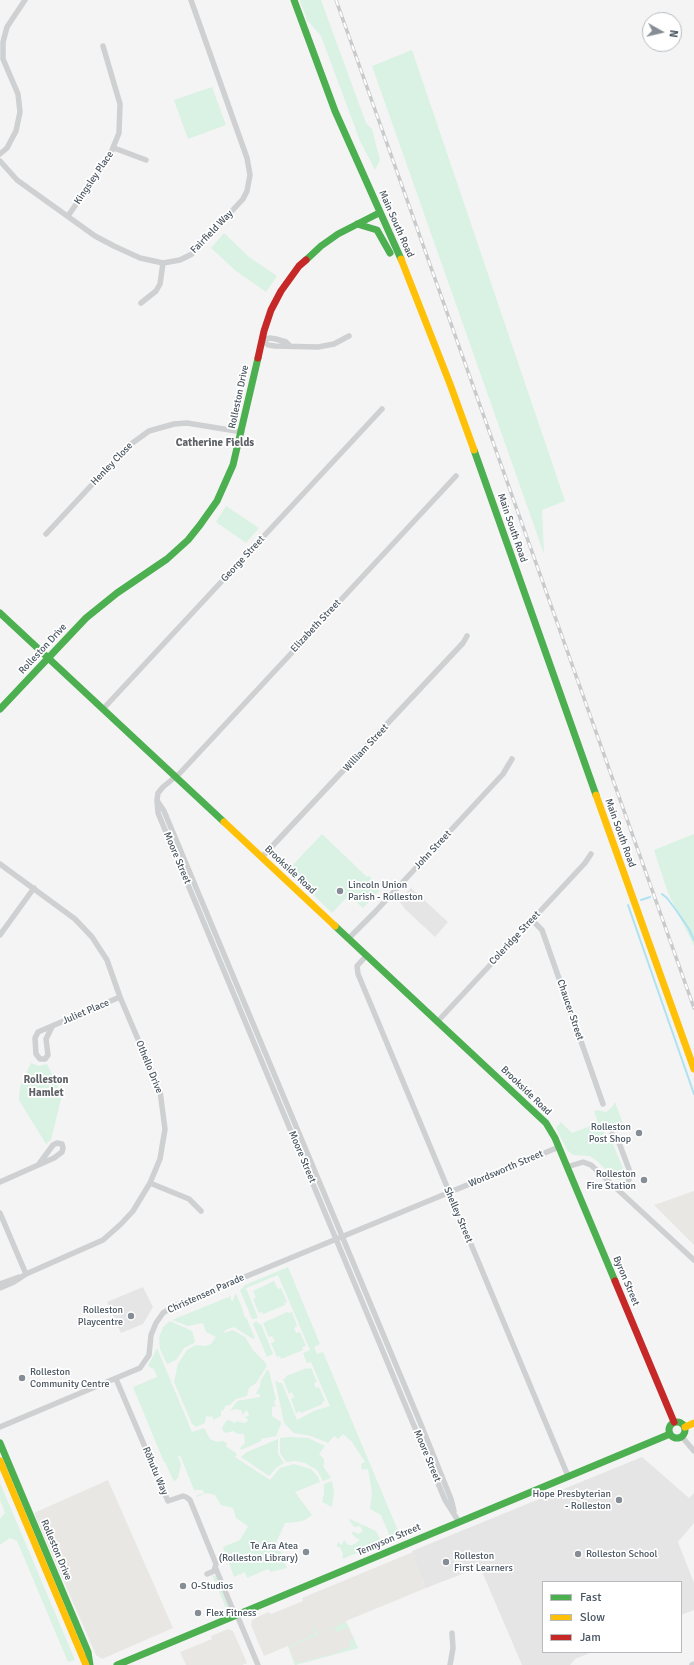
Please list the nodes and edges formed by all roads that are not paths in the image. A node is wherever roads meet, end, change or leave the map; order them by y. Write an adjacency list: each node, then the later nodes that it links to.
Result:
1 (25, 0): 6 (street)
2 (191, 0): 12 (street, Fairfield Way)
3 (294, 0): 9 (main road, Main South Road)
4 (103, 46): 5 (street, Kingsley Place)
5 (114, 148): 7 (street); 10 (street, Kingsley Place)
6 (0, 154)
7 (146, 160)
8 (0, 161): 10 (street, Fairfield Way)
9 (379, 213): 11 (main road, Rolleston Drive); 14 (main road, Main South Road)
10 (68, 216): 12 (street, Fairfield Way)
11 (357, 224): 14 (main road); 16 (main road, Rolleston Drive)
12 (163, 263): 13 (street)
13 (141, 303)
14 (421, 308): 40 (main road, Main South Road)
15 (349, 336): 16 (street)
16 (262, 340): 18 (main road, Rolleston Drive)
17 (382, 409): 25 (street, George Street)
18 (242, 432): 20 (street, Henley Close); 23 (main road, Rolleston Drive)
19 (456, 476): 27 (street, Elizabeth Street)
20 (46, 534)
21 (0, 612): 23 (main road, Brookside Road)
22 (468, 636): 30 (street, William Street)
23 (48, 658): 24 (main road, Rolleston Drive); 25 (main road, Brookside Road)
24 (0, 709)
25 (103, 709): 27 (main road, Brookside Road)
26 (512, 759): 35 (street, John Street)
27 (175, 776): 28 (street); 30 (main road, Brookside Road)
28 (156, 800): 52 (street, Moore Street); 53 (street, Moore Street)
29 (591, 854): 33 (street, Coleridge Street)
30 (262, 857): 35 (main road, Brookside Road)
31 (0, 864): 32 (street, Othello Drive)
32 (34, 888): 34 (street); 37 (street, Othello Drive)
33 (532, 920): 38 (street, Coleridge Street); 41 (street, Chaucer Street)
34 (0, 935)
35 (349, 938): 36 (main road, Brookside Road)
36 (367, 955): 38 (main road, Brookside Road); 49 (street, Shelley Street)
37 (120, 997): 39 (street, Juliet Place); 47 (street, Othello Drive)
38 (438, 1021): 43 (main road, Brookside Road)
39 (52, 1027): 39 (street, Juliet Place)
40 (694, 1068)
41 (603, 1104)
42 (612, 1134): 48 (street)
43 (559, 1147): 45 (main road, Byron Street); 49 (street, Wordsworth Street)
44 (39, 1164): 44 (street); 46 (street)
45 (567, 1167): 48 (street); 59 (main road, Byron Street)
46 (0, 1182)
47 (150, 1183): 50 (street); 55 (street, Othello Drive)
48 (619, 1190): 54 (street)
49 (449, 1192): 52 (street, Wordsworth Street); 68 (street, Shelley Street)
50 (201, 1211)
51 (0, 1213): 55 (street)
52 (342, 1237): 53 (street, Christensen Parade); 69 (street, Moore Street)
53 (336, 1240): 58 (street, Christensen Parade); 69 (street, Moore Street)
54 (694, 1260)
55 (24, 1275): 56 (street, Othello Drive); 57 (street, Othello Drive)
56 (0, 1284)
57 (0, 1288)
58 (116, 1379): 61 (street, Christensen Parade); 71 (street, Rōhutu Way)
59 (674, 1422): 62 (main road); 63 (main road)
60 (694, 1424): 62 (main road)
61 (0, 1427)
62 (685, 1427): 64 (main road)
63 (670, 1434): 64 (main road); 68 (main road, Tennyson Street)
64 (682, 1437): 66 (street)
65 (0, 1443): 76 (main road, Rolleston Drive)
66 (694, 1450)
67 (0, 1462): 75 (main road, Rolleston Drive)
68 (568, 1476): 70 (main road, Tennyson Street)
69 (454, 1512): 70 (street, Moore Street)
70 (459, 1522): 73 (main road, Tennyson Street)
71 (216, 1568): 72 (street); 73 (street, Rōhutu Way)
72 (207, 1574)
73 (236, 1615): 77 (main road, Tennyson Street); 78 (street, Rōhutu Way)
74 (452, 1633): 79 (street)
75 (86, 1665)
76 (90, 1665)
77 (116, 1665)
78 (258, 1665)
79 (450, 1665)

